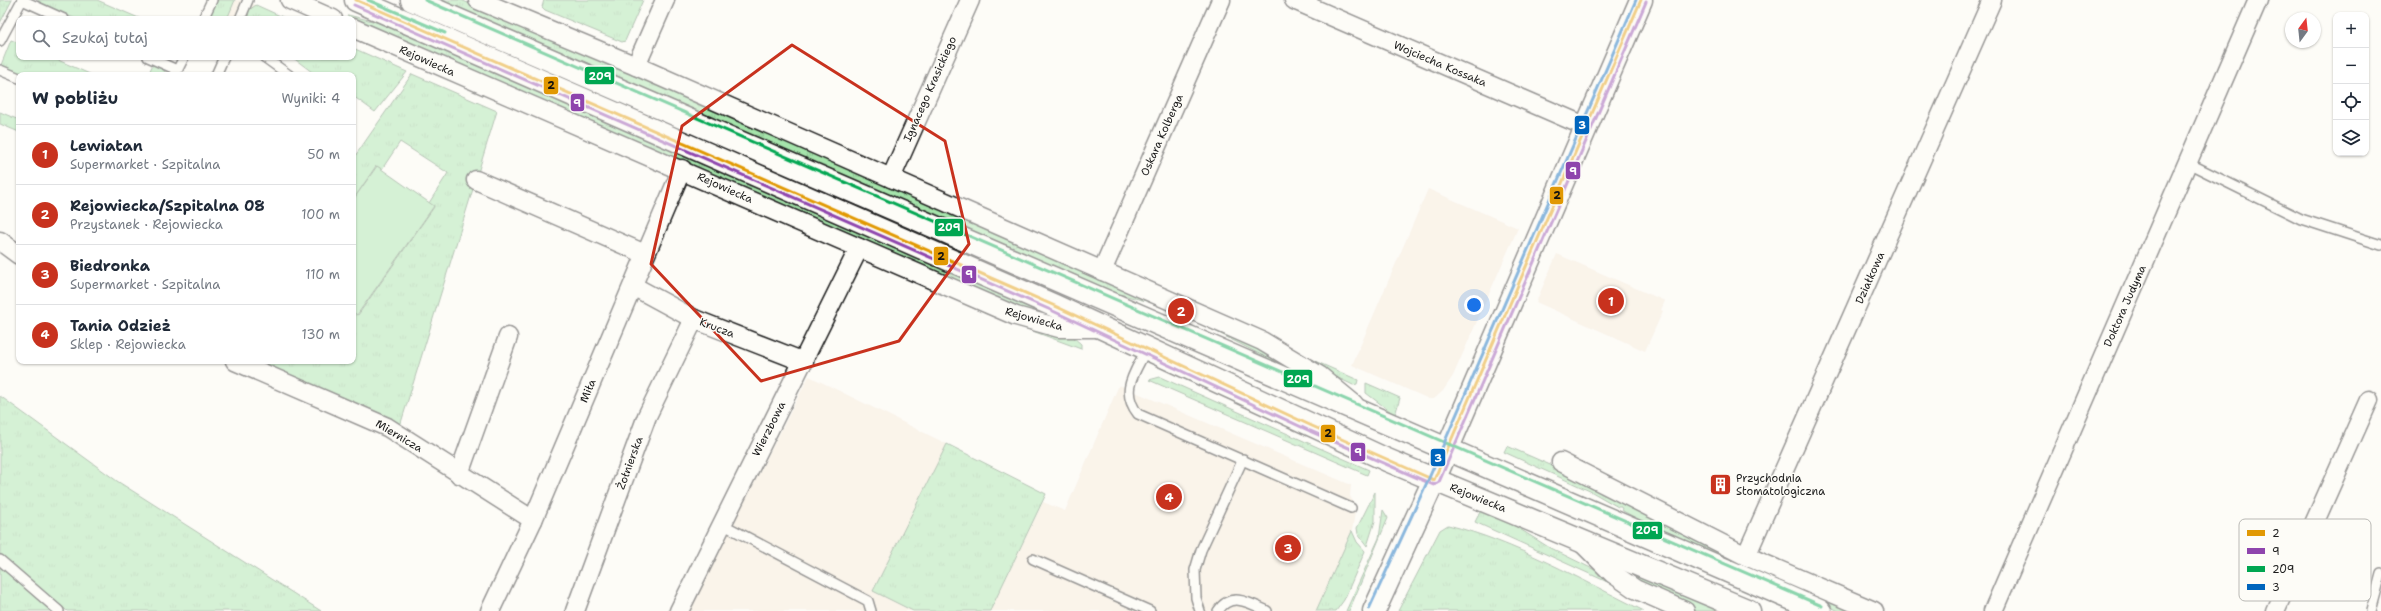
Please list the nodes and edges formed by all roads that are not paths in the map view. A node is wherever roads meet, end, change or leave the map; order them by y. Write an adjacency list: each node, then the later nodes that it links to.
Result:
1 (22, 0): 15 (lane); 20 (lane)
2 (212, 0): 16 (lane)
3 (248, 0): 17 (lane)
4 (290, 0): 18 (street)
5 (356, 0): 45 (main road, Rejowiecka)
6 (412, 0): 51 (main road)
7 (478, 0): 25 (street)
8 (665, 0): 25 (street)
9 (970, 0): 35 (street, Ignacego Krasickiego)
10 (1221, 0): 42 (street, Oskara Kolberga)
11 (1294, 0): 32 (street, Wojciecha Kossaka)
12 (1641, 0): 32 (main road)
13 (1992, 0): 62 (street, Działkowa)
14 (2258, 0): 33 (street, Doktora Judyma)
15 (57, 16)
16 (204, 16)
17 (241, 16)
18 (326, 16)
19 (356, 29): 34 (street, Rejowiecka)
20 (0, 39)
21 (153, 60): 27 (lane)
22 (182, 60): 28 (lane)
23 (223, 60): 29 (lane)
24 (268, 60): 30 (lane)
25 (636, 66): 35 (street)
26 (0, 70): 31 (lane)
27 (174, 72)
28 (176, 72)
29 (217, 72)
30 (285, 72)
31 (16, 77)
32 (1587, 127): 52 (main road)
33 (2188, 163): 38 (lane); 81 (street, Doktora Judyma)
34 (682, 169): 39 (street, Rejowiecka); 41 (street, Miła)
35 (891, 178): 42 (street)
36 (476, 180): 41 (street)
37 (0, 241): 40 (street)
38 (2381, 245)
39 (859, 248): 45 (street, Rejowiecka); 48 (street, Wierzbowa)
40 (16, 253)
41 (645, 254): 43 (street, Miła)
42 (1102, 271): 51 (street)
43 (633, 286): 44 (street, Krucza); 59 (street, Miła)
44 (694, 319): 48 (street, Krucza); 69 (street, Żołnierska)
45 (1102, 328): 47 (main road, Rejowiecka)
46 (508, 337): 55 (street)
47 (1147, 348): 53 (lane); 56 (main road, Rejowiecka)
48 (804, 362): 60 (street, Wierzbowa)
49 (240, 364): 55 (street, Miernicza)
50 (2369, 400): 58 (street)
51 (1367, 414): 52 (main road)
52 (1447, 449): 56 (main road); 79 (main road)
53 (1243, 459): 57 (lane); 73 (lane)
54 (1562, 462): 62 (street)
55 (459, 474): 59 (street, Miernicza)
56 (1434, 480): 61 (main road, Rejowiecka); 76 (main road)
57 (1351, 508)
58 (2316, 519)
59 (533, 520): 68 (street, Miła)
60 (722, 524): 70 (street, Wierzbowa); 71 (lane)
61 (1577, 539): 77 (street); 78 (main road, Rejowiecka)
62 (1746, 556): 80 (street)
63 (1033, 559): 72 (lane)
64 (0, 560): 67 (lane)
65 (2381, 574): 83 (lane)
66 (2279, 601): 82 (street)
67 (59, 611)
68 (490, 611)
69 (575, 611)
70 (679, 611)
71 (871, 611)
72 (1150, 611)
73 (1200, 611)
74 (1218, 611): 75 (lane)
75 (1267, 611)
76 (1374, 611)
77 (1685, 611)
78 (1749, 611)
79 (1820, 611)
80 (1874, 611)
81 (1993, 611)
82 (2275, 611)
83 (2371, 611)

